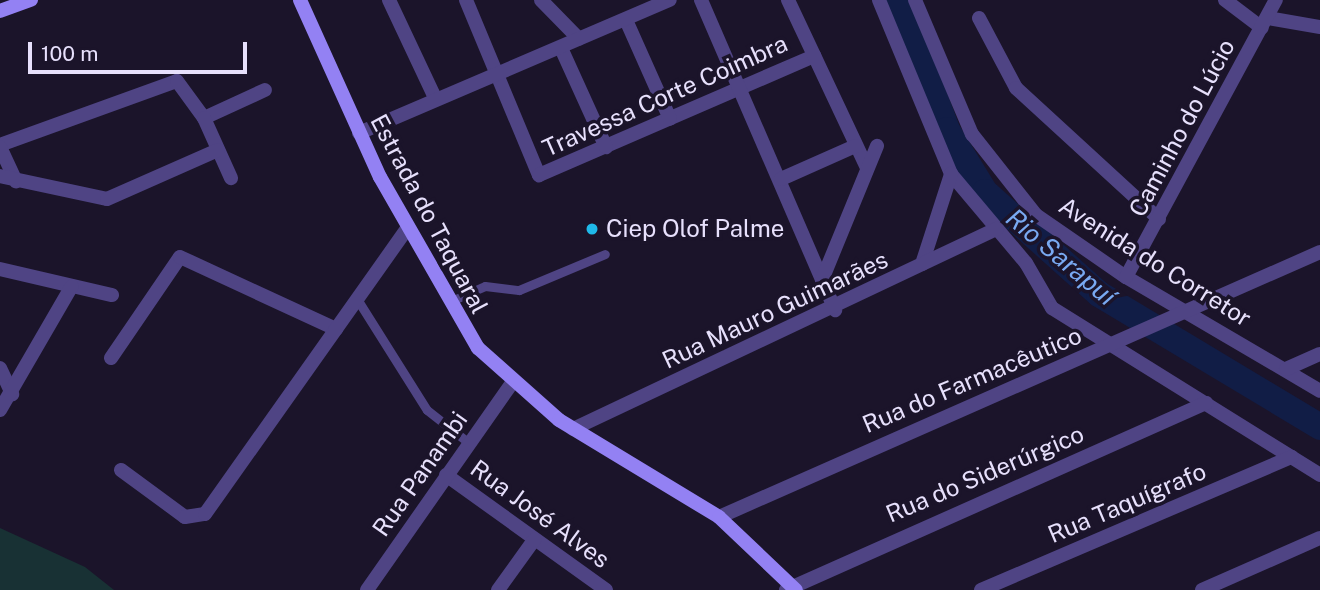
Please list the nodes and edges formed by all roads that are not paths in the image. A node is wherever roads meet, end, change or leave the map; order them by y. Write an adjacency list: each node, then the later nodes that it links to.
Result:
1 (31, 0): 13 (street)
2 (300, 0): 27 (street, Estrada do Taquaral)
3 (389, 0): 24 (street)
4 (466, 0): 21 (street)
5 (670, 0): 15 (street)
6 (701, 0): 22 (street)
7 (788, 0): 20 (street)
8 (879, 0): 34 (street)
9 (915, 0): 46 (street, Avenida do Corretor)
10 (1225, 0): 16 (street)
11 (1276, 0): 16 (street, Caminho do Lúcio)
12 (548, 3): 18 (street)
13 (0, 11)
14 (979, 18): 39 (street)
15 (626, 20): 18 (street); 26 (street)
16 (1265, 23): 17 (street); 39 (street, Caminho do Lúcio)
17 (1320, 27)
18 (579, 39): 19 (street)
19 (561, 48): 21 (street); 31 (street)
20 (814, 56): 22 (street, Travessa Corte Coimbra); 29 (street)
21 (496, 74): 24 (street); 31 (street, Travessa Corte Coimbra)
22 (740, 87): 26 (street, Travessa Corte Coimbra); 37 (street)
23 (265, 90): 25 (street)
24 (436, 100): 27 (street)
25 (204, 118): 28 (street); 32 (street)
26 (670, 119): 31 (street, Travessa Corte Coimbra)
27 (359, 133): 40 (street, Estrada do Taquaral)
28 (0, 146): 38 (street)
29 (855, 146): 33 (street); 37 (street)
30 (877, 146): 33 (street)
31 (607, 147)
32 (218, 150): 36 (street); 38 (street)
33 (867, 168): 47 (street)
34 (951, 174): 41 (street); 44 (street)
35 (0, 176): 38 (street)
36 (231, 178)
37 (781, 179): 47 (street)
38 (16, 180)
39 (1159, 219): 46 (street, Caminho do Lúcio)
40 (407, 229): 50 (street); 51 (street, Estrada do Taquaral)
41 (997, 229): 44 (street, Rua Mauro Guimarães); 55 (street)
42 (1320, 252): 53 (street, Rua do Farmacêutico)
43 (605, 254): 51 (lane)
44 (922, 264): 52 (street, Rua Mauro Guimarães)
45 (0, 269): 48 (street)
46 (1126, 277): 53 (street, Avenida do Corretor)
47 (822, 280): 52 (street)
48 (72, 286): 49 (street); 62 (street)
49 (112, 295)
50 (357, 299): 54 (street); 66 (lane)
51 (447, 303): 60 (street, Estrada do Taquaral)
52 (835, 310): 65 (street, Rua Mauro Guimarães)
53 (1188, 310): 55 (street, Rua do Farmacêutico); 59 (street, Avenida do Corretor)
54 (336, 329): 57 (street); 68 (street)
55 (1115, 343): 63 (street); 71 (street, Rua do Farmacêutico)
56 (1320, 354): 59 (street)
57 (111, 358)
58 (0, 368): 62 (street)
59 (1286, 369): 61 (street, Avenida do Corretor)
60 (511, 384): 65 (street, Estrada do Taquaral); 66 (street, Rua Panambi)
61 (1320, 391)
62 (12, 394): 64 (street)
63 (1206, 403): 67 (street); 74 (street, Rua do Siderúrgico)
64 (0, 410)
65 (573, 429): 71 (street, Estrada do Taquaral)
66 (469, 443): 69 (street, Rua Panambi)
67 (1292, 457): 70 (street); 78 (street, Rua Taquígrafo)
68 (121, 470)
69 (446, 475): 73 (street, Rua José Alves); 75 (street, Rua Panambi)
70 (1320, 475)
71 (719, 517): 74 (street, Estrada do Taquaral)
72 (1320, 538): 79 (street)
73 (534, 540): 76 (street); 77 (street, Rua José Alves)
74 (791, 588)
75 (367, 590)
76 (498, 590)
77 (606, 590)
78 (981, 590)
79 (1202, 590)

